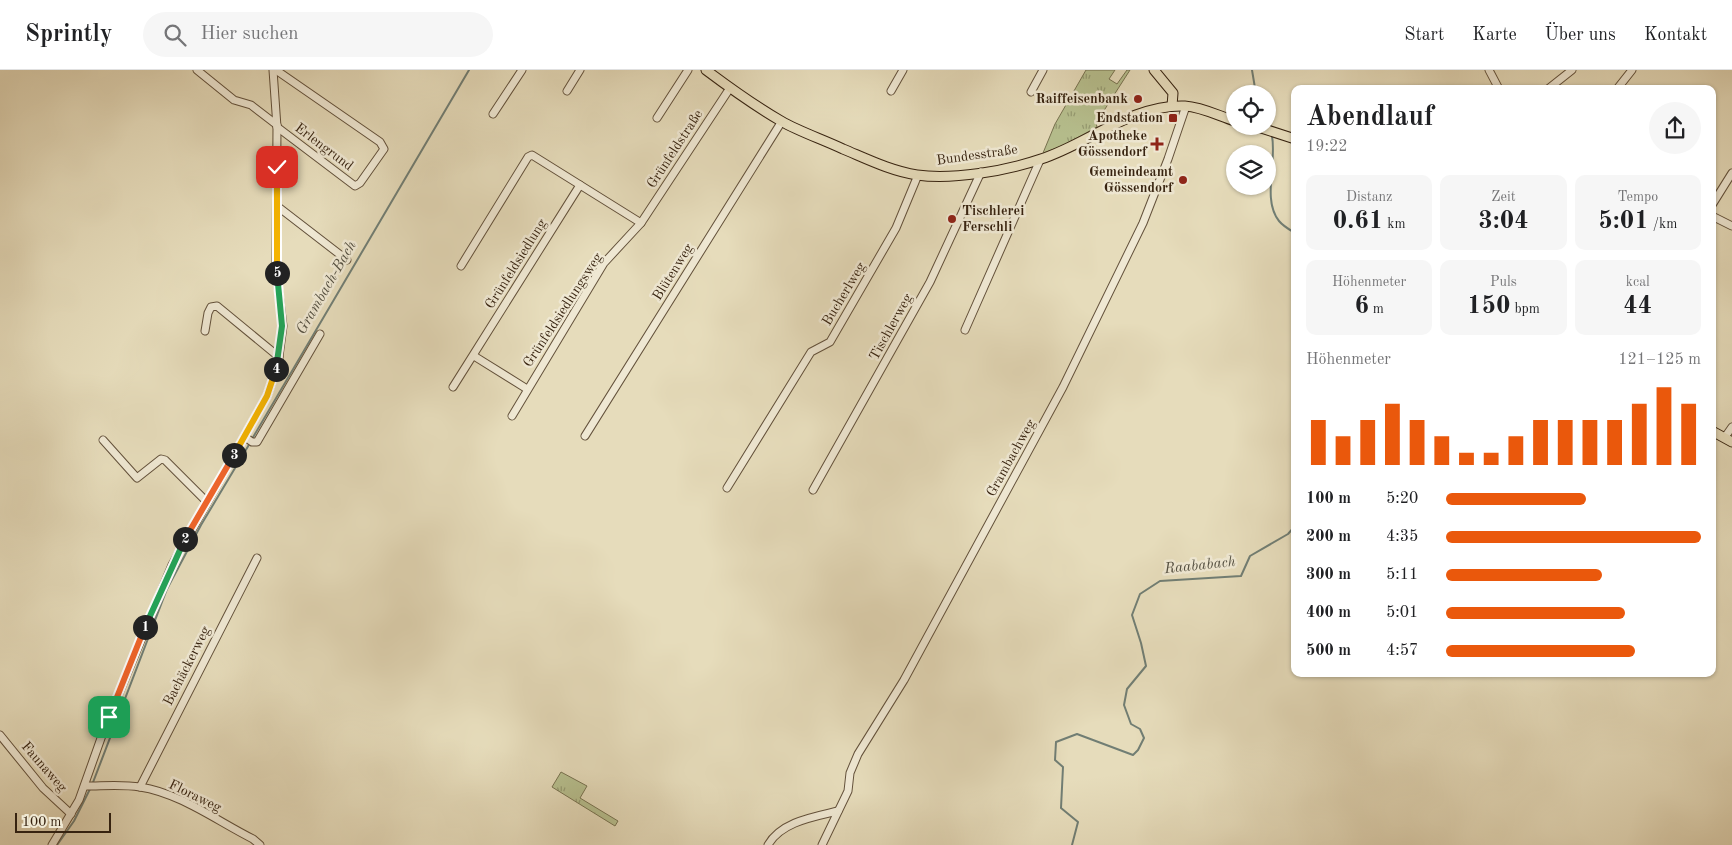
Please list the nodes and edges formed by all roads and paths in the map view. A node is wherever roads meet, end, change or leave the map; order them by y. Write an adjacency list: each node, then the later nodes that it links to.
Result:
1 (197, 70): 26 (street)
2 (275, 70): 26 (street); 26 (street, Erlengrund)
3 (522, 70): 22 (street)
4 (580, 70): 18 (street)
5 (688, 70): 23 (street)
6 (706, 70): 16 (main road, Bundesstraße)
7 (903, 70): 17 (street)
8 (1043, 70): 19 (street)
9 (1154, 70): 20 (main road)
10 (1489, 70): 13 (street)
11 (1572, 70): 14 (street)
12 (1632, 70): 15 (street)
13 (1497, 85)
14 (1553, 85)
15 (1620, 85)
16 (730, 88): 25 (main road, Bundesstraße); 37 (street, Grünfeldstraße)
17 (891, 91)
18 (567, 92)
19 (1031, 92)
20 (1172, 106): 21 (main road, Bundesstraße); 29 (main road, Bundesstraße)
21 (1186, 106): 24 (main road, Bundesstraße); 62 (street, Grambachweg)
22 (493, 114)
23 (657, 118)
24 (1226, 118)
25 (782, 121): 32 (main road, Bundesstraße); 51 (street, Blütenweg)
26 (277, 126): 35 (street)
27 (1276, 133): 28 (main road)
28 (1291, 138)
29 (1040, 160): 30 (main road, Bundesstraße); 41 (street)
30 (981, 172): 32 (main road, Bundesstraße); 56 (street, Tischlerweg)
31 (1732, 173): 34 (street)
32 (918, 175): 55 (street, Bucherlweg)
33 (580, 185): 37 (street); 40 (street); 44 (street, Grünfeldsiedlung)
34 (1716, 199)
35 (277, 206): 39 (street); 45 (street)
36 (1716, 218): 38 (street)
37 (641, 223): 47 (street, Grünfeldsiedlungsweg)
38 (1732, 226)
39 (347, 260)
40 (461, 266)
41 (965, 330)
42 (205, 332): 45 (street)
43 (320, 334): 53 (street)
44 (474, 356): 46 (street, Grünfeldsiedlung); 47 (street)
45 (279, 357): 53 (street)
46 (453, 387)
47 (527, 389): 48 (street, Grünfeldsiedlungsweg)
48 (512, 416)
49 (1732, 427): 54 (street)
50 (1716, 433): 54 (main road)
51 (585, 436)
52 (103, 440): 57 (street)
53 (248, 440): 57 (street)
54 (1729, 440)
55 (727, 488)
56 (813, 490)
57 (207, 502): 60 (street)
58 (257, 558): 61 (street, Bachäckerweg)
59 (0, 735): 63 (street, Faunaweg)
60 (89, 786): 61 (street, Floraweg); 63 (street)
61 (140, 787): 65 (street, Floraweg)
62 (838, 811): 66 (street); 67 (street, Grambachweg)
63 (71, 814): 64 (street)
64 (52, 845)
65 (260, 845)
66 (768, 845)
67 (822, 845)

